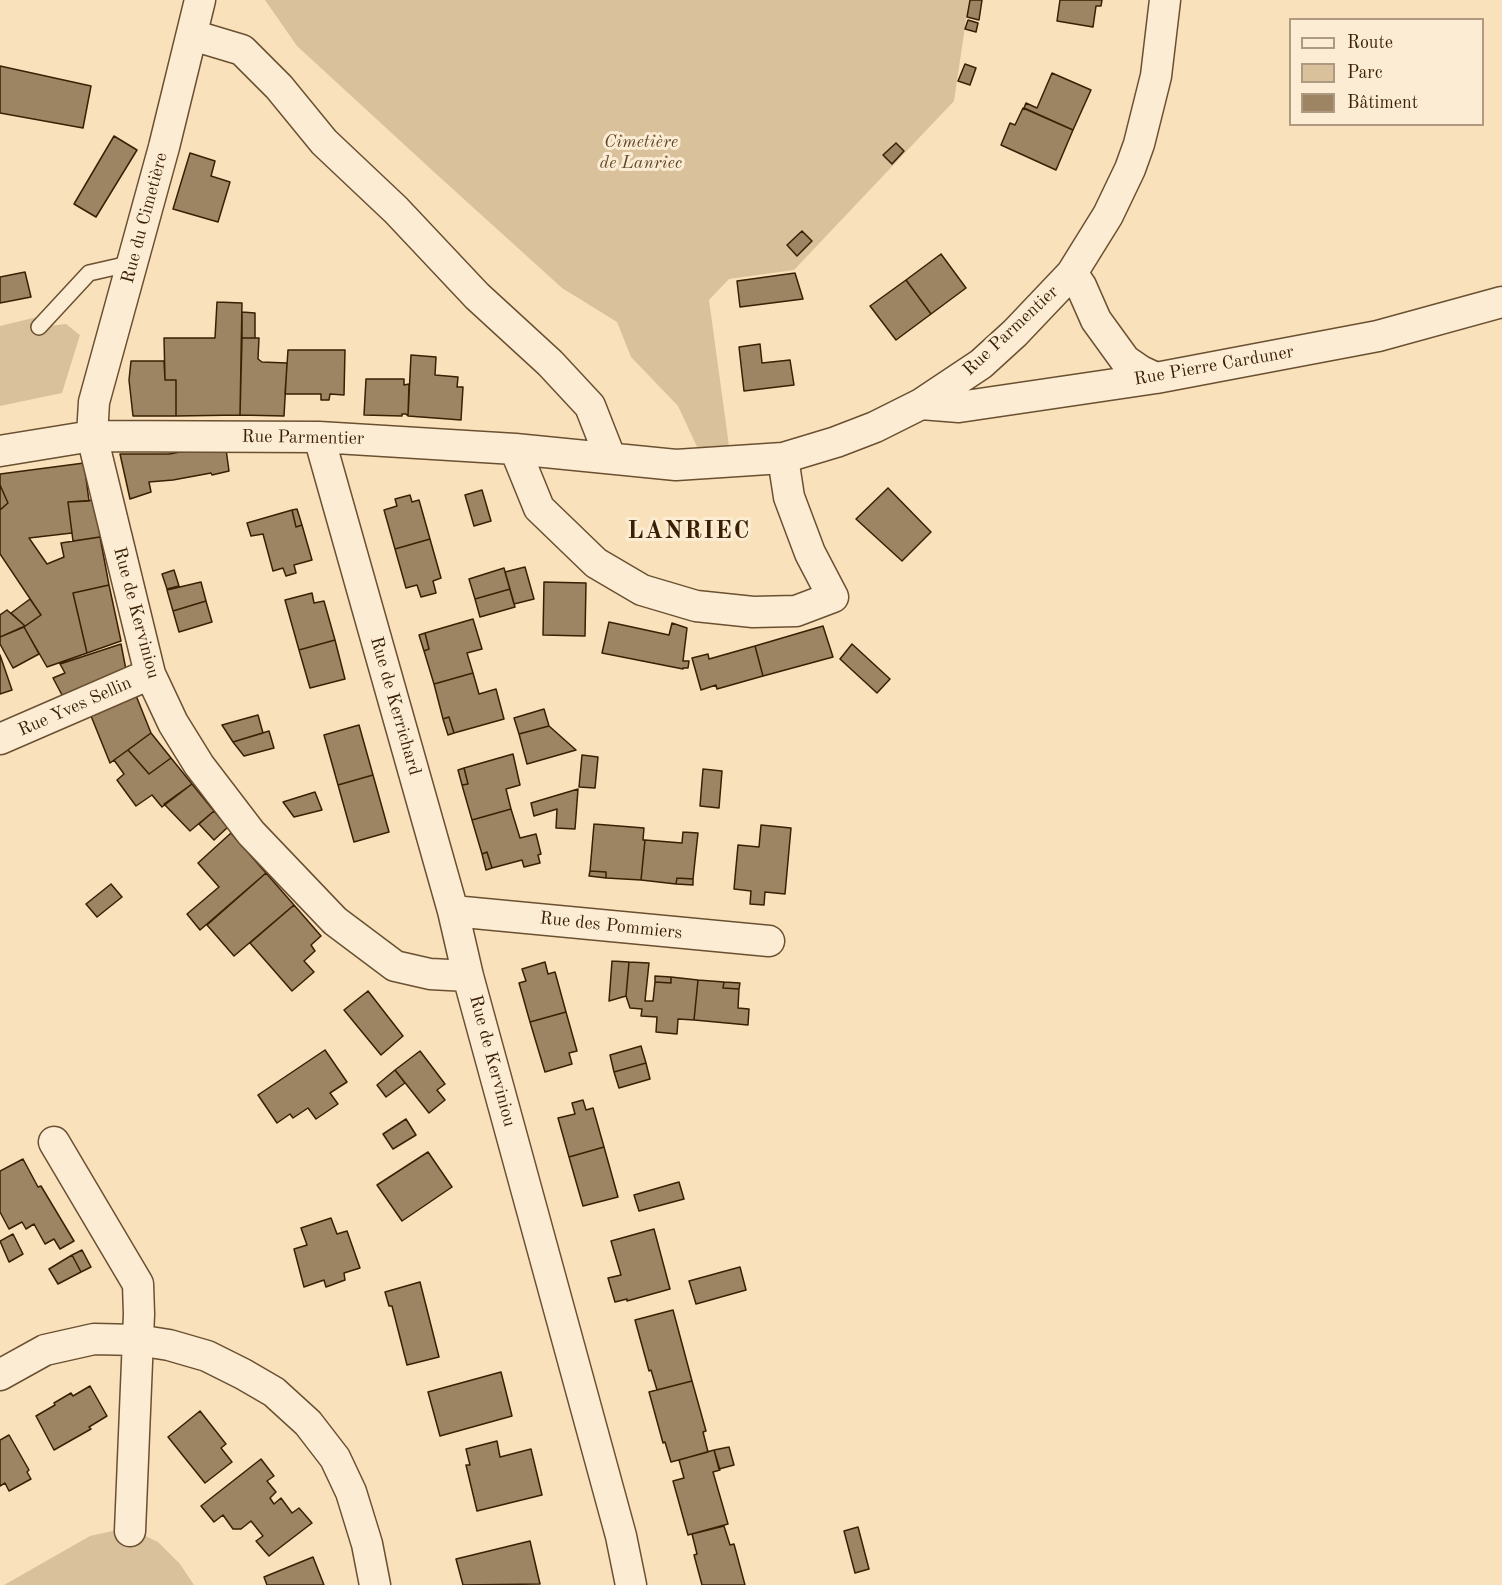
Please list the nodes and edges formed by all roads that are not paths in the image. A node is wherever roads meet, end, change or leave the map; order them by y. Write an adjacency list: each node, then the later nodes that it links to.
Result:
1 (200, 0): 3 (street, Rue du Cimetière)
2 (1165, 0): 5 (street, Rue Parmentier)
3 (192, 35): 4 (street, Rue du Cimetière); 14 (street)
4 (133, 263): 7 (lane); 10 (street, Rue du Cimetière)
5 (1072, 273): 8 (street, Rue Parmentier); 9 (street, Rue Parmentier)
6 (1502, 302): 8 (street, Rue Pierre Carduner)
7 (39, 327)
8 (1156, 378): 9 (street, Rue Pierre Carduner)
9 (921, 404): 15 (street, Rue Parmentier)
10 (92, 436): 11 (street, Rue Parmentier); 13 (street, Rue Parmentier); 16 (street, Rue de Kerviniou)
11 (319, 437): 12 (street, Rue Parmentier); 18 (street, Rue de Kerrichard)
12 (515, 449): 14 (street, Rue Parmentier); 15 (street)
13 (0, 451)
14 (610, 457): 15 (street, Rue Parmentier)
15 (783, 458)
16 (150, 674): 17 (street, Rue Yves Sellin); 20 (street, Rue de Kerviniou)
17 (0, 739)
18 (453, 911): 19 (street, Rue des Pommiers); 20 (street, Rue de Kerrichard)
19 (769, 941)
20 (468, 976): 26 (street, Rue de Kerviniou)
21 (54, 1142): 22 (street)
22 (137, 1340): 23 (street); 24 (street); 25 (street)
23 (0, 1375)
24 (130, 1531)
25 (375, 1585)
26 (631, 1585)

